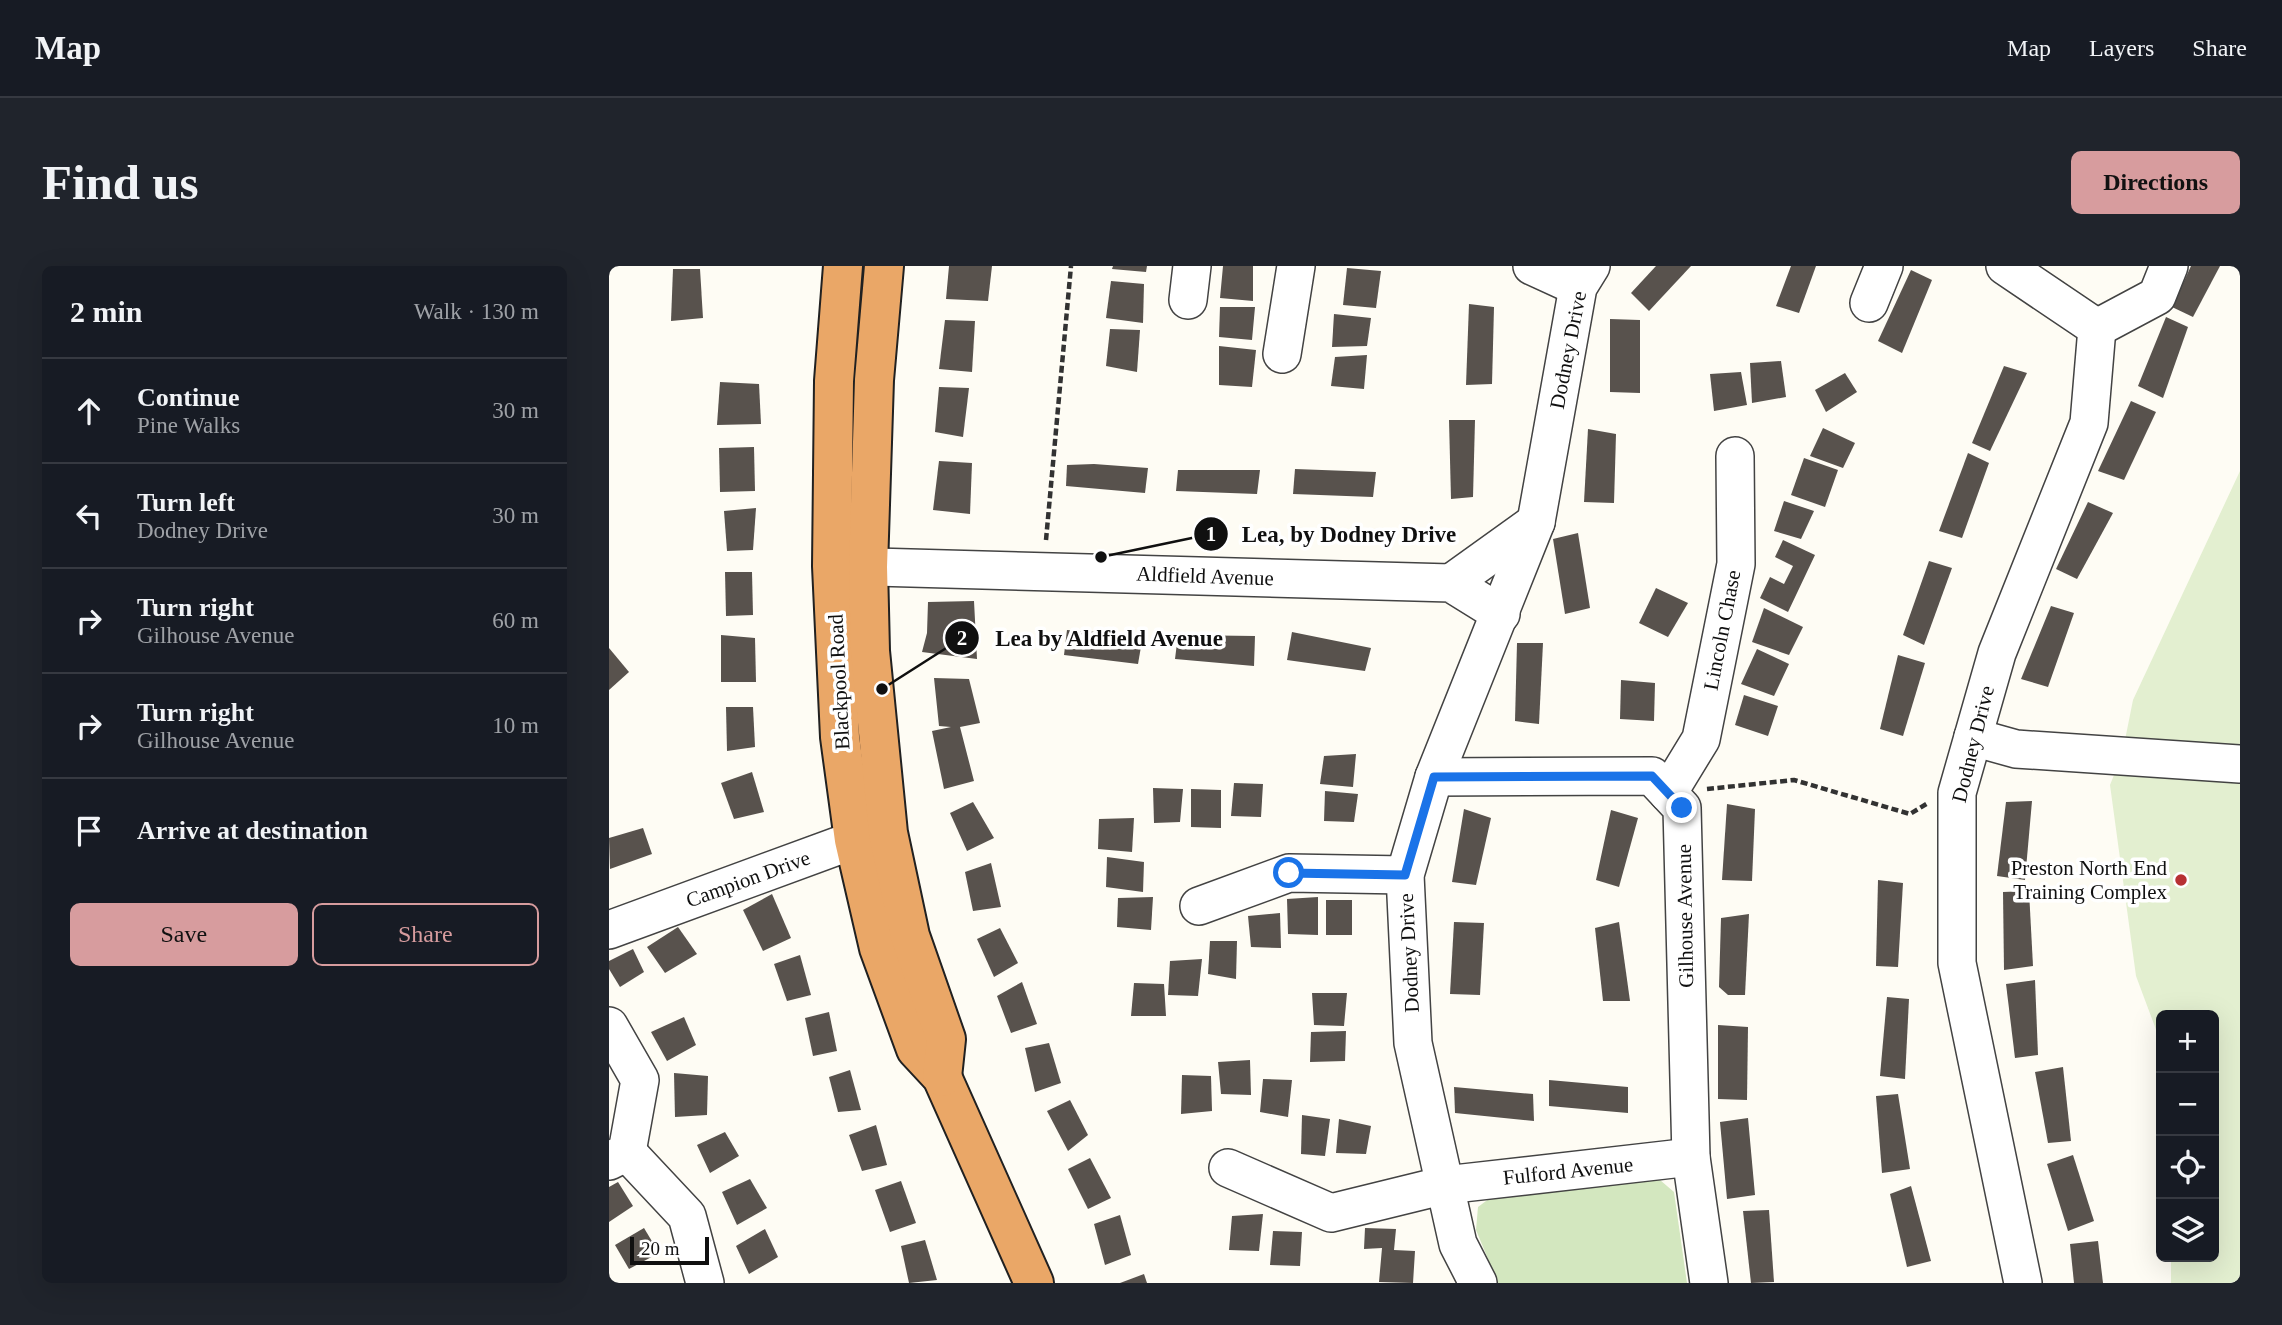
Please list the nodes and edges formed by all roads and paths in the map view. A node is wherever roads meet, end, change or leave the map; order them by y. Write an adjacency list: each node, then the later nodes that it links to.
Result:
1 (843, 266): 15 (highway, Blackpool Road)
2 (884, 266): 15 (highway, Blackpool Road)
3 (1071, 266): 16 (path)
4 (1296, 266): 12 (street)
5 (1532, 266): 9 (street)
6 (1884, 266): 10 (street)
7 (2005, 266): 11 (street)
8 (2169, 266): 11 (street)
9 (1585, 276): 14 (street, Dodney Drive)
10 (1869, 303)
11 (2097, 328): 19 (street, Dodney Drive)
12 (1282, 354)
13 (1735, 456): 23 (street, Lincoln Chase)
14 (1536, 522): 17 (street); 18 (street, Dodney Drive)
15 (850, 567): 16 (street, Aldfield Avenue); 24 (highway, Blackpool Road)
16 (1044, 571): 17 (street, Aldfield Avenue)
17 (1451, 583): 18 (street)
18 (1501, 614): 21 (street, Dodney Drive)
19 (1973, 737): 20 (street); 22 (street, Dodney Drive)
20 (2240, 764)
21 (1434, 777): 23 (street); 25 (street, Dodney Drive)
22 (1959, 783): 23 (path); 37 (street, Dodney Drive)
23 (1668, 793): 30 (street, Gilhouse Avenue)
24 (871, 836): 27 (street, Campion Drive); 34 (highway, Blackpool Road)
25 (1405, 875): 26 (street); 32 (street, Dodney Drive)
26 (1199, 906)
27 (609, 930)
28 (609, 1026): 29 (street)
29 (618, 1156): 33 (street)
30 (1691, 1157): 32 (street, Fulford Avenue); 36 (street, Gilhouse Avenue)
31 (1228, 1168): 32 (street, Fulford Avenue)
32 (1445, 1185): 35 (street, Dodney Drive)
33 (705, 1283)
34 (1034, 1283)
35 (1478, 1283)
36 (1709, 1283)
37 (2022, 1283)

